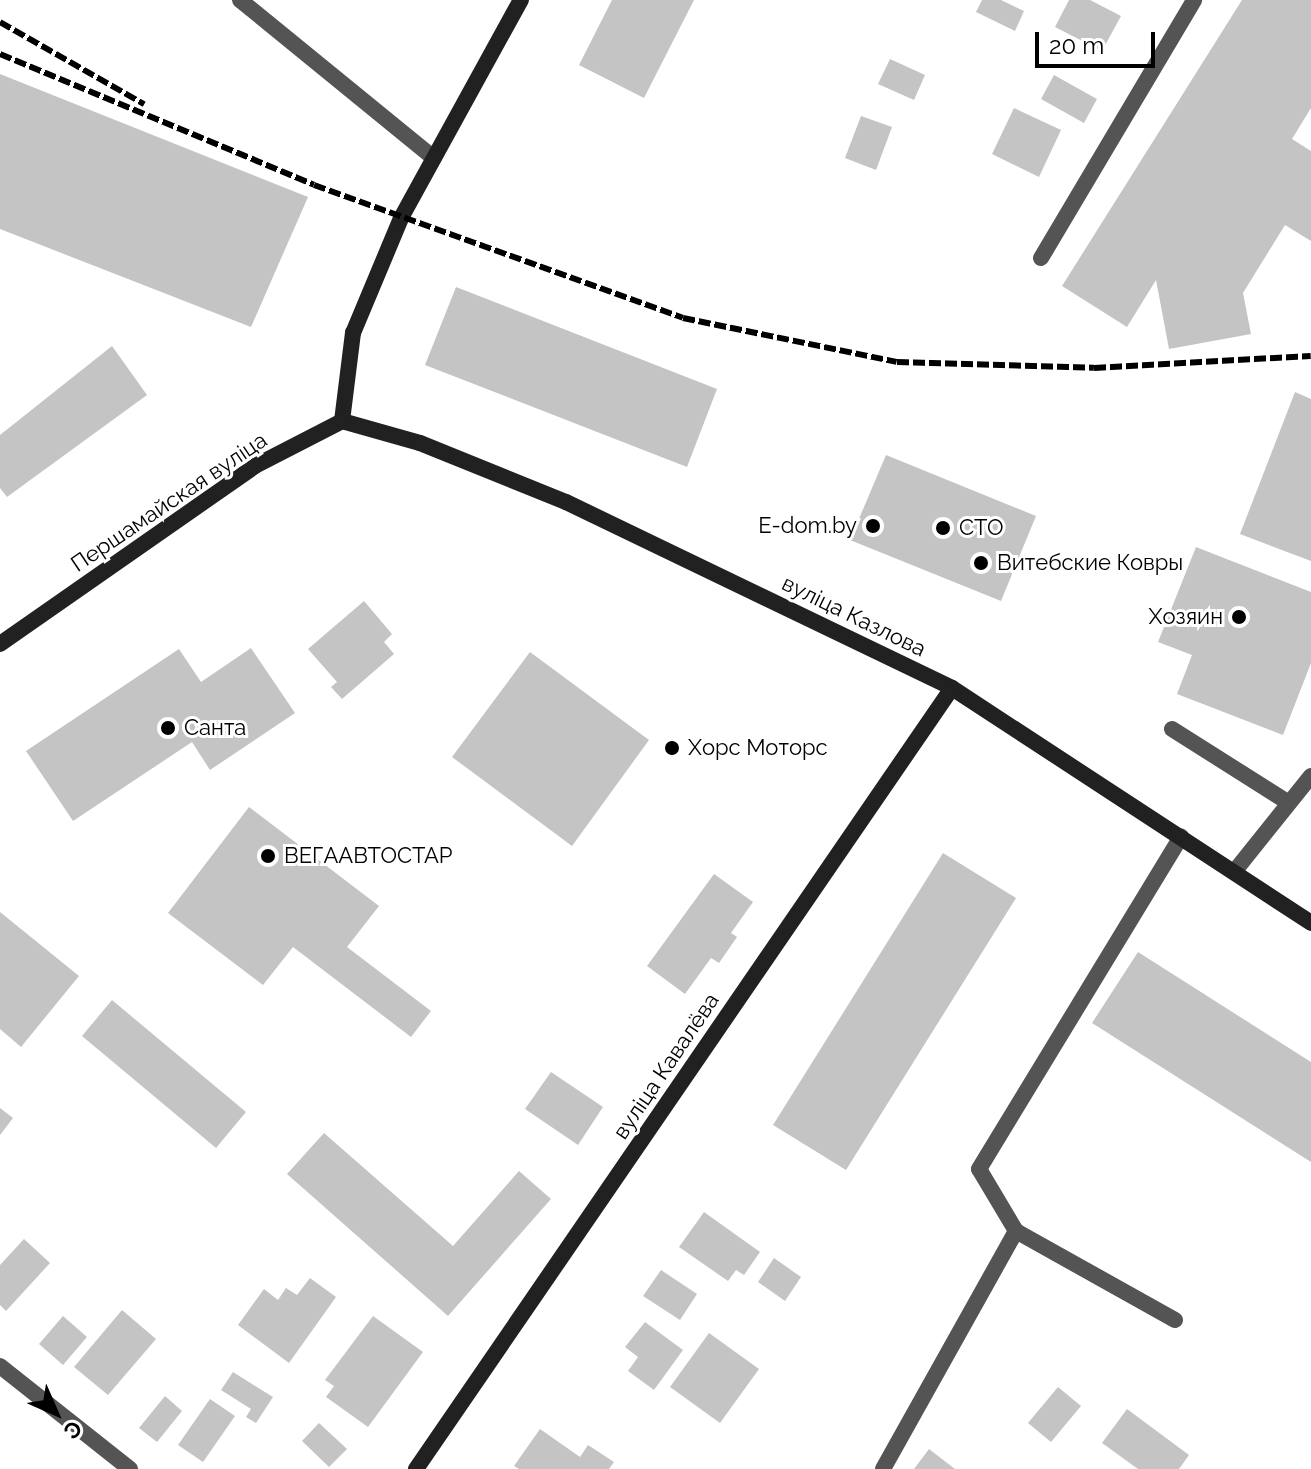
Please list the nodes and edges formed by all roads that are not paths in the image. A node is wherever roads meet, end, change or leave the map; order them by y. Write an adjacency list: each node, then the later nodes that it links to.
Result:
1 (240, 0): 4 (street)
2 (521, 0): 4 (main road)
3 (1194, 0): 5 (street)
4 (434, 158): 6 (main road)
5 (1041, 258)
6 (342, 421): 7 (main road, Першамайская вуліца); 8 (main road, вуліца Казлова)
7 (0, 644)
8 (952, 688): 12 (main road, вуліца Казлова); 19 (main road, вуліца Кавалёва)
9 (1172, 729): 11 (street)
10 (1311, 776): 11 (street)
11 (1289, 803): 13 (street)
12 (1181, 837): 13 (main road, вуліца Казлова); 15 (street)
13 (1234, 872): 14 (main road, вуліца Казлова)
14 (1311, 923)
15 (1016, 1231): 16 (street); 20 (street)
16 (1175, 1320)
17 (0, 1366): 18 (street)
18 (130, 1469)
19 (416, 1469)
20 (883, 1469)

